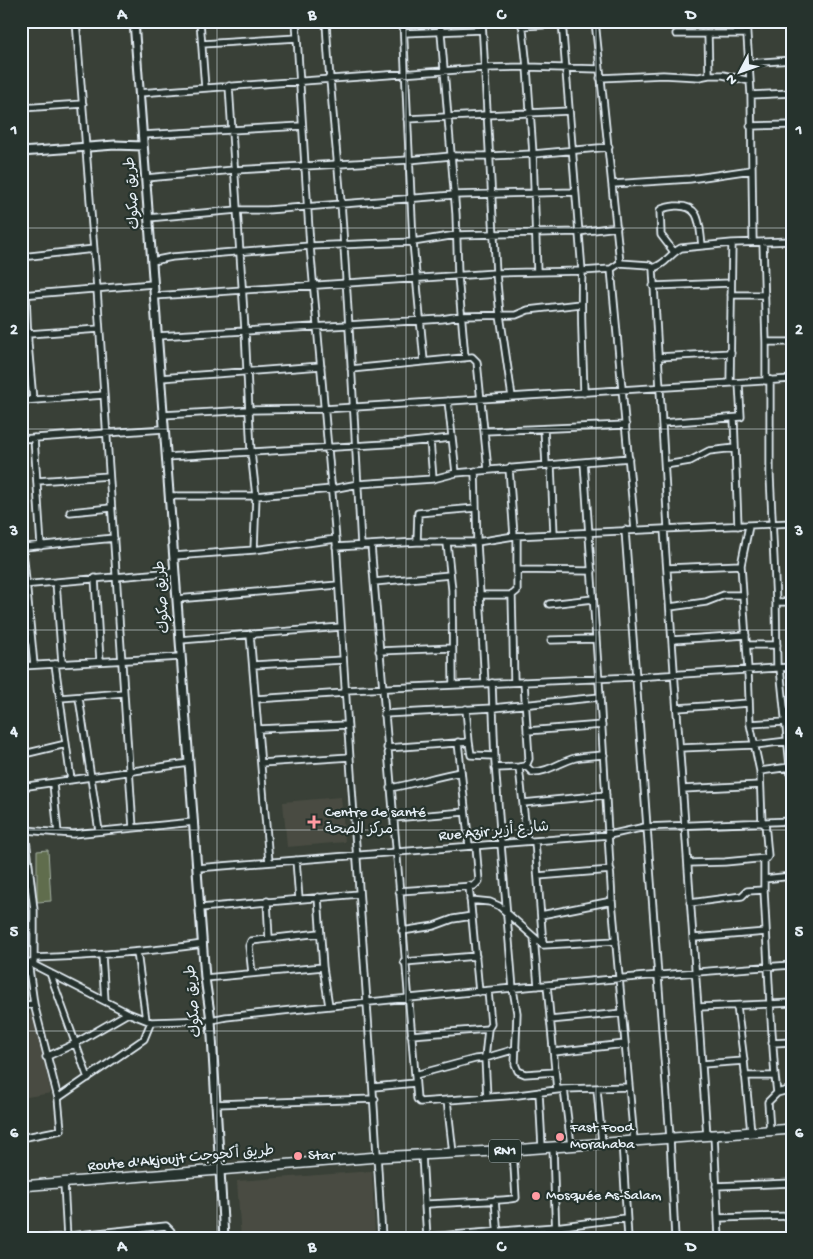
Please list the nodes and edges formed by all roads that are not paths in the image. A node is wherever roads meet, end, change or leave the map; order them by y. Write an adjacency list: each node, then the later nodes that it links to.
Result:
1 (76, 21): 39 (street)
2 (134, 21): 36 (street, طريق صكوك)
3 (200, 21): 20 (street)
4 (296, 21): 19 (street)
5 (326, 21): 31 (street)
6 (403, 21): 15 (street)
7 (440, 21): 14 (street)
8 (482, 21): 13 (street)
9 (746, 21): 18 (street)
10 (562, 22): 11 (street); 12 (street); 25 (street)
11 (595, 22): 26 (street)
12 (522, 24): 23 (street)
13 (482, 30): 14 (street); 24 (street)
14 (441, 31): 15 (street); 27 (street)
15 (404, 33): 28 (street)
16 (676, 34): 17 (street)
17 (708, 34): 18 (street); 29 (street)
18 (747, 34): 22 (street)
19 (297, 38): 20 (street); 32 (street)
20 (202, 44): 35 (street)
21 (792, 60): 22 (street)
22 (749, 63): 33 (street)
23 (527, 67): 24 (street); 25 (street); 42 (street)
24 (484, 68): 27 (street); 43 (street)
25 (567, 68): 26 (street); 41 (street)
26 (600, 70): 30 (street)
27 (443, 71): 28 (street); 44 (street)
28 (406, 74): 31 (street); 45 (street)
29 (710, 74): 30 (street); 33 (street)
30 (600, 78): 53 (street)
31 (329, 79): 32 (street); 60 (street)
32 (299, 81): 34 (street); 47 (street)
33 (750, 81): 38 (street)
34 (229, 86): 35 (street); 49 (street)
35 (205, 88): 36 (street)
36 (139, 93): 50 (street, طريق صكوك)
37 (792, 93): 38 (street)
38 (751, 95): 48 (street)
39 (83, 104): 40 (street); 52 (street)
40 (21, 108)
41 (570, 111): 42 (street); 54 (street)
42 (531, 113): 43 (street); 56 (street)
43 (487, 114): 44 (street); 58 (street)
44 (447, 116): 45 (street); 57 (street)
45 (407, 119): 59 (street)
46 (792, 125): 48 (street)
47 (302, 126): 49 (street); 61 (street)
48 (750, 126): 63 (street)
49 (232, 131): 50 (street); 62 (street)
50 (142, 135): 51 (street, طريق صكوك)
51 (143, 146): 52 (street); 64 (street, طريق صكوك)
52 (86, 147): 55 (street); 89 (street)
53 (609, 147): 54 (street); 65 (street)
54 (572, 150): 56 (street); 66 (street)
55 (21, 152)
56 (533, 154): 58 (street); 67 (street)
57 (451, 156): 58 (street); 59 (street); 69 (street)
58 (490, 156): 68 (street)
59 (408, 160): 60 (street); 70 (street)
60 (337, 164): 61 (street); 71 (street)
61 (306, 167): 62 (street); 72 (street)
62 (234, 170): 64 (street); 73 (street)
63 (751, 170): 65 (street); 83 (street)
64 (146, 178): 74 (street, طريق صكوك)
65 (613, 184): 75 (street)
66 (574, 192): 67 (street); 76 (street)
67 (535, 193): 68 (street); 78 (street)
68 (492, 195): 69 (street); 77 (street)
69 (454, 196): 70 (street); 80 (street)
70 (411, 200): 71 (street); 82 (street)
71 (341, 203): 72 (street); 86 (street)
72 (308, 206): 73 (street); 88 (street)
73 (237, 210): 74 (street); 90 (street)
74 (148, 218): 93 (street, طريق صكوك)
75 (617, 226): 76 (street); 94 (street)
76 (578, 232): 78 (street); 97 (street)
77 (494, 233): 78 (street); 80 (street); 99 (street)
78 (536, 233): 98 (street)
79 (21, 235): 92 (street)
80 (456, 235): 82 (street); 100 (street)
81 (792, 241): 84 (street)
82 (412, 242): 86 (street); 101 (street)
83 (752, 242): 84 (street); 85 (street)
84 (763, 242): 111 (street)
85 (732, 243): 87 (street); 102 (street)
86 (344, 244): 88 (street); 104 (street)
87 (702, 245): 91 (street); 91 (street)
88 (310, 246): 90 (street); 105 (street)
89 (94, 250): 92 (street); 107 (street)
90 (239, 252): 93 (street); 108 (street)
91 (674, 252): 95 (street)
92 (22, 257)
93 (152, 261): 103 (street, طريق صكوك)
94 (620, 264): 95 (street); 96 (street)
95 (653, 268): 106 (street)
96 (611, 269): 97 (street); 138 (street)
97 (582, 271): 98 (street); 113 (street)
98 (537, 272): 99 (street)
99 (496, 273): 100 (street); 114 (street)
100 (458, 276): 101 (street); 115 (street)
101 (417, 279): 104 (street); 116 (street)
102 (730, 283): 106 (street); 110 (street)
103 (153, 284): 107 (street); 112 (street, طريق صكوك)
104 (346, 284): 105 (street); 117 (street)
105 (314, 286): 108 (street); 118 (street)
106 (653, 286): 126 (street)
107 (97, 289): 109 (street); 119 (street)
108 (242, 291): 112 (street); 120 (street)
109 (24, 295): 121 (street)
110 (731, 295): 111 (street); 125 (street)
111 (765, 295): 123 (street)
112 (154, 296): 122 (street, طريق صكوك)
113 (580, 304): 114 (street); 139 (street)
114 (500, 315): 115 (street); 141 (street)
115 (461, 316): 116 (street); 127 (street)
116 (421, 320): 117 (street); 128 (street)
117 (348, 325): 118 (street); 130 (street)
118 (318, 327): 120 (street); 129 (street)
119 (99, 329): 121 (street); 140 (street)
120 (245, 330): 122 (street); 131 (street)
121 (28, 334): 143 (street)
122 (157, 336): 132 (street, طريق صكوك)
123 (766, 342): 124 (street); 134 (street)
124 (792, 342)
125 (731, 352): 126 (street); 136 (street)
126 (658, 357): 137 (street)
127 (465, 358): 128 (street); 142 (street)
128 (424, 361): 130 (street)
129 (321, 366): 131 (street); 147 (street)
130 (351, 368): 146 (street)
131 (246, 371): 132 (street); 148 (street)
132 (160, 378): 149 (street, طريق صكوك)
133 (792, 379): 134 (street)
134 (768, 380): 135 (street); 185 (street)
135 (739, 382): 136 (street); 150 (street)
136 (730, 383): 137 (street)
137 (660, 388): 138 (street); 151 (street)
138 (623, 391): 139 (street); 152 (street)
139 (584, 393): 141 (street)
140 (104, 395): 143 (street); 156 (street)
141 (512, 397): 142 (street)
142 (480, 399): 145 (street); 155 (street)
143 (33, 400): 144 (street)
144 (21, 401)
145 (448, 401): 146 (street); 158 (street)
146 (354, 407): 147 (street); 161 (street)
147 (324, 409): 148 (street); 162 (street)
148 (250, 410): 149 (street); 164 (street)
149 (163, 415): 153 (street, طريق صكوك)
150 (734, 418): 151 (street); 163 (street)
151 (662, 423): 169 (street)
152 (626, 425): 154 (street); 166 (street)
153 (164, 428): 156 (street); 165 (street, طريق صكوك)
154 (544, 429): 155 (street); 168 (street)
155 (484, 431): 171 (street)
156 (106, 433): 157 (street); 174 (street)
157 (34, 438): 159 (street); 176 (street)
158 (451, 438): 160 (street); 173 (street)
159 (21, 439)
160 (430, 440): 161 (street); 175 (street)
161 (356, 445): 162 (street); 177 (street)
162 (328, 447): 164 (street); 178 (street)
163 (735, 448): 169 (street); 186 (street)
164 (251, 452): 165 (street); 180 (street)
165 (166, 457): 179 (street, طريق صكوك)
166 (629, 458): 167 (street); 190 (street)
167 (584, 462): 168 (street); 191 (street)
168 (548, 465): 170 (street); 192 (street)
169 (666, 465): 188 (street)
170 (509, 468): 171 (street); 193 (street)
171 (488, 470): 172 (street)
172 (475, 471): 173 (street); 182 (street)
173 (456, 473): 175 (street)
174 (109, 476): 176 (street); 181 (street)
175 (433, 479): 177 (street)
176 (37, 481): 200 (street)
177 (358, 484): 178 (street); 201 (street)
178 (332, 489): 180 (street); 195 (street)
179 (169, 496): 180 (street); 204 (street, طريق صكوك)
180 (256, 496): 203 (street)
181 (111, 508): 183 (street); 194 (street)
182 (476, 508): 196 (street); 197 (street)
183 (70, 512)
184 (792, 523): 185 (street)
185 (772, 524): 187 (street); 222 (street)
186 (738, 526): 187 (street); 188 (street)
187 (749, 526): 205 (street)
188 (666, 528): 190 (street); 206 (street)
189 (625, 530): 190 (street); 191 (street); 250 (street)
190 (635, 530)
191 (589, 532): 192 (street); 209 (street)
192 (554, 534): 193 (street)
193 (516, 536): 197 (street); 207 (street)
194 (114, 538): 200 (street); 211 (street)
195 (336, 539): 202 (street); 203 (street)
196 (417, 542): 198 (street); 199 (street)
197 (477, 542): 198 (street); 218 (street)
198 (447, 543): 210 (street)
199 (371, 545): 201 (street); 214 (street)
200 (41, 546): 215 (street)
201 (361, 546): 202 (street)
202 (336, 547): 216 (street)
203 (254, 550): 204 (street)
204 (174, 556): 208 (street, طريق صكوك)
205 (741, 565): 206 (street); 219 (street)
206 (667, 568): 225 (street)
207 (518, 570): 209 (street); 217 (street)
208 (174, 572): 211 (street); 220 (street, طريق صكوك)
209 (592, 572): 221 (street)
210 (450, 575): 214 (street); 235 (street)
211 (116, 577): 212 (street); 238 (street)
212 (95, 578): 213 (street); 240 (street)
213 (56, 582): 215 (street); 241 (street)
214 (374, 582): 236 (street)
215 (24, 585): 243 (street)
216 (338, 585): 220 (street); 226 (street)
217 (512, 594): 218 (street); 252 (street)
218 (480, 595): 254 (street)
219 (743, 595): 225 (street); 228 (street)
220 (177, 599): 230 (street, طريق صكوك)
221 (594, 599): 224 (street); 229 (street)
222 (776, 602): 223 (street); 234 (street)
223 (792, 602)
224 (549, 604)
225 (670, 607): 232 (street)
226 (341, 627): 227 (street); 239 (street)
227 (250, 634): 230 (street); 245 (street)
228 (746, 635): 232 (street); 233 (street)
229 (596, 639): 231 (street); 251 (street)
230 (180, 640): 237 (street, طريق صكوك)
231 (551, 640)
232 (672, 640): 249 (street)
233 (747, 645): 234 (street); 248 (street)
234 (777, 645): 247 (street)
235 (452, 648): 236 (street); 255 (street)
236 (379, 651): 256 (street)
237 (181, 657): 238 (street); 287 (street, طريق صكوك)
238 (122, 660): 240 (street); 258 (street)
239 (343, 660): 245 (street); 257 (street)
240 (100, 661): 241 (street)
241 (62, 663): 242 (street)
242 (54, 664): 243 (street); 260 (street)
243 (34, 665): 244 (street)
244 (21, 666)
245 (253, 666): 262 (street)
246 (792, 667): 247 (street)
247 (778, 668): 248 (street); 272 (street)
248 (748, 670): 249 (street); 264 (street)
249 (674, 674): 250 (street); 266 (street)
250 (636, 677): 251 (street); 312 (street)
251 (599, 678): 253 (street); 259 (street)
252 (514, 682): 253 (street); 254 (street)
253 (524, 682): 263 (street)
254 (488, 684): 255 (street); 265 (street)
255 (453, 685): 256 (street)
256 (382, 688): 257 (street); 268 (street)
257 (345, 692): 262 (street); 270 (street)
258 (124, 693): 261 (street); 294 (street)
259 (600, 696): 263 (street); 271 (street)
260 (60, 698): 261 (street); 278 (street)
261 (79, 698): 296 (street)
262 (256, 699): 273 (street)
263 (525, 703): 265 (street); 274 (street)
264 (749, 703): 266 (street); 269 (street)
265 (493, 708): 267 (street); 284 (street)
266 (677, 708): 281 (street)
267 (466, 709): 268 (street); 277 (street)
268 (384, 714): 280 (street)
269 (750, 724): 272 (street); 279 (street)
270 (348, 725): 273 (street); 285 (street)
271 (602, 725): 274 (street); 282 (street)
272 (787, 726): 275 (street)
273 (258, 729): 286 (street)
274 (528, 731): 289 (street)
275 (787, 741): 279 (street); 291 (street)
276 (458, 742): 277 (street); 280 (street); 295 (street)
277 (469, 742): 284 (street)
278 (66, 744): 283 (street); 297 (street)
279 (755, 745): 281 (street); 293 (street)
280 (387, 748): 302 (street)
281 (680, 748): 303 (street)
282 (604, 755): 289 (street); 304 (street)
283 (21, 756)
284 (494, 756): 292 (street)
285 (350, 757): 286 (street); 324 (street)
286 (261, 762): 327 (street)
287 (189, 763): 294 (street); 309 (street, طريق صكوك)
288 (21, 764): 301 (street)
289 (526, 766): 290 (street)
290 (518, 767): 292 (street); 305 (street)
291 (790, 767): 293 (street); 300 (street)
292 (495, 768): 320 (street)
293 (760, 771): 299 (street)
294 (128, 772): 296 (street); 313 (street)
295 (461, 772): 302 (street); 306 (street)
296 (90, 777): 297 (street); 315 (street)
297 (71, 780): 298 (street)
298 (52, 784): 301 (street); 316 (street)
299 (760, 785): 303 (street); 310 (street)
300 (792, 785)
301 (23, 787)
302 (390, 788): 307 (street)
303 (683, 789): 311 (street)
304 (606, 794): 305 (street); 317 (street)
305 (523, 804): 319 (street)
306 (465, 812): 307 (street); 321 (street)
307 (393, 818): 323 (street)
308 (792, 820): 310 (street, Rue Azir شارع أزير)
309 (194, 822): 313 (street); 329 (street, طريق صكوك)
310 (764, 823): 311 (street, Rue Azir شارع أزير); 325 (street)
311 (686, 825): 312 (street, Rue Azir شارع أزير); 328 (street)
312 (646, 827): 317 (street, Rue Azir شارع أزير); 371 (street)
313 (133, 828): 315 (street)
314 (23, 831): 316 (street); 334 (street)
315 (99, 831): 316 (street)
316 (58, 833)
317 (609, 835): 318 (street, Rue Azir شارع أزير); 330 (street)
318 (535, 841): 319 (street, Rue Azir شارع أزير); 331 (street)
319 (527, 842): 320 (street, Rue Azir شارع أزير)
320 (501, 844): 322 (street, Rue Azir شارع أزير); 347 (street)
321 (469, 846): 322 (street, Rue Azir شارع أزير); 323 (street, Rue Azir شارع أزير)
322 (476, 846): 336 (street)
323 (396, 852): 324 (street, Rue Azir شارع أزير); 338 (street)
324 (356, 855): 326 (street, Rue Azir شارع أزير); 339 (street)
325 (764, 859): 328 (street); 333 (street)
326 (296, 860): 327 (street, Rue Azir شارع أزير); 341 (street)
327 (269, 862): 329 (street, Rue Azir شارع أزير)
328 (688, 863): 345 (street)
329 (197, 868): 346 (street, طريق صكوك)
330 (611, 870): 331 (street); 344 (street)
331 (538, 876): 348 (street)
332 (792, 876): 333 (street)
333 (764, 879): 337 (street)
334 (31, 883): 335 (street); 363 (street)
335 (21, 884)
336 (469, 886): 338 (street); 342 (street)
337 (764, 890): 345 (street); 351 (street)
338 (399, 891): 350 (street)
339 (359, 894): 340 (street); 381 (street)
340 (318, 897): 341 (street); 352 (street)
341 (299, 899): 343 (street)
342 (470, 900): 347 (street); 349 (street)
343 (267, 901): 346 (street); 355 (street)
344 (612, 901): 348 (street); 356 (street)
345 (690, 903): 354 (street)
346 (200, 908): 357 (street, طريق صكوك)
347 (507, 912): 353 (street); 376 (street)
348 (541, 915): 358 (street)
349 (472, 916): 350 (street); 361 (street)
350 (402, 931): 364 (street)
351 (766, 932): 354 (street); 366 (street)
352 (320, 933): 355 (street); 367 (street)
353 (534, 937): 358 (street); 375 (street)
354 (694, 938): 368 (street)
355 (269, 939): 370 (street)
356 (616, 941): 358 (street); 373 (street)
357 (203, 944): 359 (street); 372 (street, طريق صكوك)
358 (543, 946)
359 (137, 952): 360 (street); 393 (street)
360 (102, 955): 363 (street); 380 (street)
361 (476, 956): 364 (street); 378 (street)
362 (24, 962): 363 (street); 383 (street)
363 (34, 962): 369 (street)
364 (404, 962): 379 (street)
365 (792, 964): 366 (street)
366 (768, 966): 368 (street); 384 (street)
367 (323, 967): 370 (street); 386 (street)
368 (696, 972): 371 (street); 388 (street)
369 (50, 973): 380 (street); 397 (street)
370 (252, 974): 372 (street)
371 (657, 975): 373 (street); 430 (street)
372 (205, 978): 391 (street, طريق صكوك)
373 (618, 979): 374 (street); 390 (street)
374 (547, 985): 375 (street); 392 (street)
375 (538, 986): 376 (street)
376 (513, 988): 377 (street); 400 (street)
377 (488, 991): 378 (street); 394 (street)
378 (479, 992): 379 (street)
379 (407, 998): 381 (street); 395 (street)
380 (105, 1001): 389 (street)
381 (367, 1002): 386 (street); 412 (street)
382 (792, 1003): 384 (street)
383 (34, 1004): 385 (street); 402 (street)
384 (770, 1004): 387 (street); 398 (street)
385 (21, 1006)
386 (329, 1006): 391 (street)
387 (737, 1006): 388 (street); 404 (street)
388 (698, 1007): 405 (street)
389 (128, 1013): 393 (street); 397 (street)
390 (623, 1013): 392 (street); 399 (street)
391 (210, 1020): 393 (street); 424 (street, طريق صكوك)
392 (550, 1020): 401 (street)
393 (148, 1021): 410 (street)
394 (488, 1029): 395 (street); 403 (street)
395 (411, 1035): 407 (street)
396 (792, 1042): 398 (street)
397 (76, 1043): 402 (street); 410 (street)
398 (772, 1043): 409 (street)
399 (625, 1044): 401 (street); 413 (street)
400 (516, 1049): 403 (street); 406 (street)
401 (554, 1052): 406 (street)
402 (46, 1056): 421 (street)
403 (485, 1058): 407 (street); 420 (street)
404 (744, 1061): 405 (street); 408 (street)
405 (702, 1064): 428 (street)
406 (555, 1072): 417 (street)
407 (415, 1075): 411 (street)
408 (745, 1076): 409 (street); 427 (street)
409 (774, 1076): 419 (street)
410 (88, 1078): 421 (street)
411 (416, 1083): 412 (street); 423 (street)
412 (374, 1087): 422 (street)
413 (628, 1087): 415 (street); 431 (street)
414 (564, 1089): 415 (street); 417 (street); 434 (street)
415 (596, 1089): 433 (street)
416 (792, 1089): 419 (street)
417 (557, 1090): 418 (street)
418 (538, 1092): 420 (street); 435 (street)
419 (777, 1093): 426 (street)
420 (487, 1097): 423 (street)
421 (58, 1098): 429 (street)
422 (375, 1099): 424 (street); 440 (street)
423 (447, 1100): 438 (street)
424 (215, 1104): 441 (street, طريق صكوك)
425 (792, 1129): 426 (highway, Route d'Akjoujt طريق أكجوجت / RN1)
426 (770, 1131): 427 (highway, Route d'Akjoujt طريق أكجوجت / RN1)
427 (751, 1132): 428 (highway, Route d'Akjoujt طريق أكجوجت / RN1)
428 (711, 1135): 430 (highway, Route d'Akjoujt طريق أكجوجت / RN1); 445 (street)
429 (21, 1138)
430 (670, 1138): 431 (highway, Route d'Akjoujt طريق أكجوجت / RN1); 461 (street)
431 (634, 1140): 432 (highway, Route d'Akjoujt طريق أكجوجت / RN1)
432 (622, 1141): 433 (highway, Route d'Akjoujt طريق أكجوجت / RN1); 449 (street)
433 (602, 1143): 434 (highway, Route d'Akjoujt طريق أكجوجت / RN1)
434 (571, 1145): 436 (highway, Route d'Akjoujt طريق أكجوجت / RN1)
435 (542, 1147): 436 (highway, Route d'Akjoujt طريق أكجوجت / RN1); 437 (highway, Route d'Akjoujt طريق أكجوجت / RN1)
436 (553, 1147): 451 (street)
437 (513, 1150): 438 (highway, Route d'Akjoujt طريق أكجوجت / RN1); 446 (street)
438 (453, 1154): 439 (highway, Route d'Akjoujt طريق أكجوجت / RN1)
439 (422, 1155): 440 (highway, Route d'Akjoujt طريق أكجوجت / RN1); 447 (street)
440 (378, 1157): 441 (highway, Route d'Akjoujt طريق أكجوجت / RN1); 458 (street)
441 (219, 1170): 442 (highway, Route d'Akjoujt طريق أكجوجت / RN1); 457 (street, طريق صكوك)
442 (64, 1183): 444 (highway, Route d'Akjoujt طريق أكجوجت / RN1); 453 (street)
443 (792, 1183): 445 (street)
444 (21, 1186)
445 (716, 1186): 450 (street)
446 (495, 1200): 447 (street); 452 (street)
447 (424, 1204): 454 (street)
448 (792, 1216): 450 (street); 463 (street)
449 (626, 1218): 451 (street); 460 (street)
450 (718, 1218): 462 (street)
451 (555, 1227): 452 (street); 459 (street)
452 (498, 1234): 454 (street)
453 (67, 1237): 455 (street); 456 (street)
454 (426, 1237)
455 (49, 1238)
456 (171, 1238)
457 (224, 1238)
458 (382, 1238)
459 (556, 1238)
460 (628, 1238)
461 (675, 1238)
462 (719, 1238)
463 (792, 1238)

